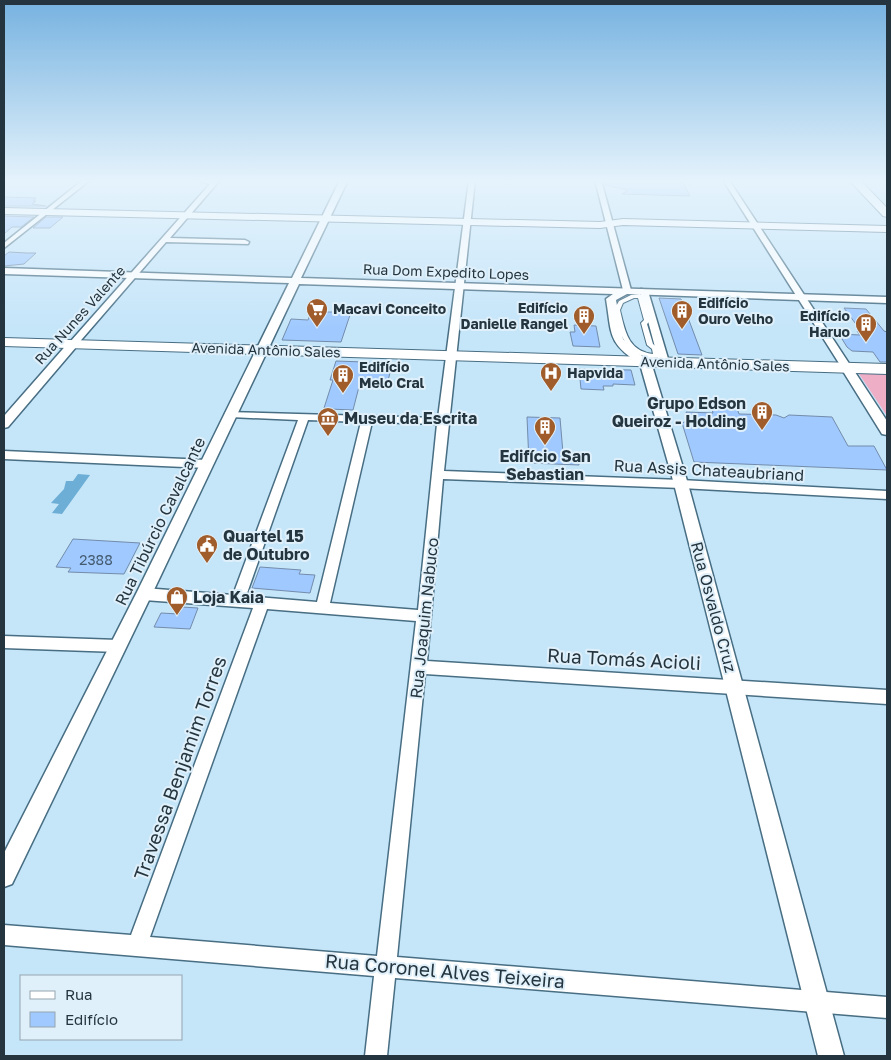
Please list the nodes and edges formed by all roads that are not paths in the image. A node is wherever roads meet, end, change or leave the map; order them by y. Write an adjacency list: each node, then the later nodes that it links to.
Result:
1 (25, 229): 9 (street)
2 (175, 229): 7 (street, Rua Nunes Valente)
3 (320, 229): 12 (street, Rua Tibúrcio Cavalcante)
4 (465, 229): 13 (street, Rua Joaquim Nabuco)
5 (611, 229): 14 (street)
6 (757, 229): 16 (street)
7 (166, 240): 8 (street); 11 (street, Rua Nunes Valente)
8 (245, 242)
9 (4, 246)
10 (4, 271): 11 (street, Rua Dom Expedito Lopes)
11 (135, 276): 12 (street, Rua Dom Expedito Lopes); 19 (street, Rua Nunes Valente)
12 (296, 282): 13 (street, Rua Dom Expedito Lopes); 20 (street, Rua Tibúrcio Cavalcante)
13 (459, 286): 14 (street, Rua Dom Expedito Lopes); 21 (street, Rua Joaquim Nabuco)
14 (627, 290): 15 (street, Rua Dom Expedito Lopes); 22 (street)
15 (644, 291): 16 (street, Rua Dom Expedito Lopes); 22 (street, Rua Osvaldo Cruz)
16 (802, 296): 17 (street, Rua Dom Expedito Lopes); 23 (street)
17 (887, 300)
18 (4, 342): 19 (main road, Avenida Antônio Sales)
19 (74, 344): 20 (main road, Avenida Antônio Sales); 29 (street, Rua Nunes Valente)
20 (261, 350): 21 (main road, Avenida Antônio Sales); 25 (street, Rua Tibúrcio Cavalcante)
21 (452, 356): 22 (main road, Avenida Antônio Sales); 28 (street, Rua Joaquim Nabuco)
22 (655, 360): 22 (street); 23 (main road, Avenida Antônio Sales); 34 (street, Rua Osvaldo Cruz)
23 (848, 368): 24 (main road, Avenida Antônio Sales); 30 (street)
24 (887, 369)
25 (230, 414): 26 (street); 32 (street, Rua Tibúrcio Cavalcante)
26 (304, 417): 27 (street); 37 (street)
27 (367, 419): 28 (street); 39 (street)
28 (443, 421): 33 (street, Rua Joaquim Nabuco)
29 (4, 424)
30 (887, 431)
31 (4, 455): 32 (street)
32 (207, 464): 36 (street, Rua Tibúrcio Cavalcante)
33 (439, 475): 34 (street, Rua Assis Chateaubriand); 40 (street, Rua Joaquim Nabuco)
34 (682, 484): 35 (street, Rua Assis Chateaubriand); 44 (street, Rua Osvaldo Cruz)
35 (887, 495)
36 (144, 594): 37 (street); 42 (street, Rua Tibúrcio Cavalcante)
37 (237, 602): 38 (street)
38 (262, 604): 39 (street); 48 (street, Travessa Benjamim Torres)
39 (322, 608): 40 (street)
40 (424, 616): 43 (street, Rua Joaquim Nabuco)
41 (4, 642): 42 (street)
42 (118, 646): 46 (street, Rua Tibúrcio Cavalcante)
43 (418, 667): 44 (street, Rua Tomás Acioli); 49 (street, Rua Joaquim Nabuco)
44 (735, 686): 45 (street, Rua Tomás Acioli); 50 (street, Rua Osvaldo Cruz)
45 (887, 697)
46 (4, 876)
47 (4, 935): 48 (street, Rua Coronel Alves Teixeira)
48 (137, 946): 49 (street, Rua Coronel Alves Teixeira)
49 (385, 967): 50 (street, Rua Coronel Alves Teixeira); 52 (street, Rua Joaquim Nabuco)
50 (817, 1002): 51 (street, Rua Coronel Alves Teixeira); 53 (street, Rua Osvaldo Cruz)
51 (887, 1008)
52 (376, 1056)
53 (831, 1056)

